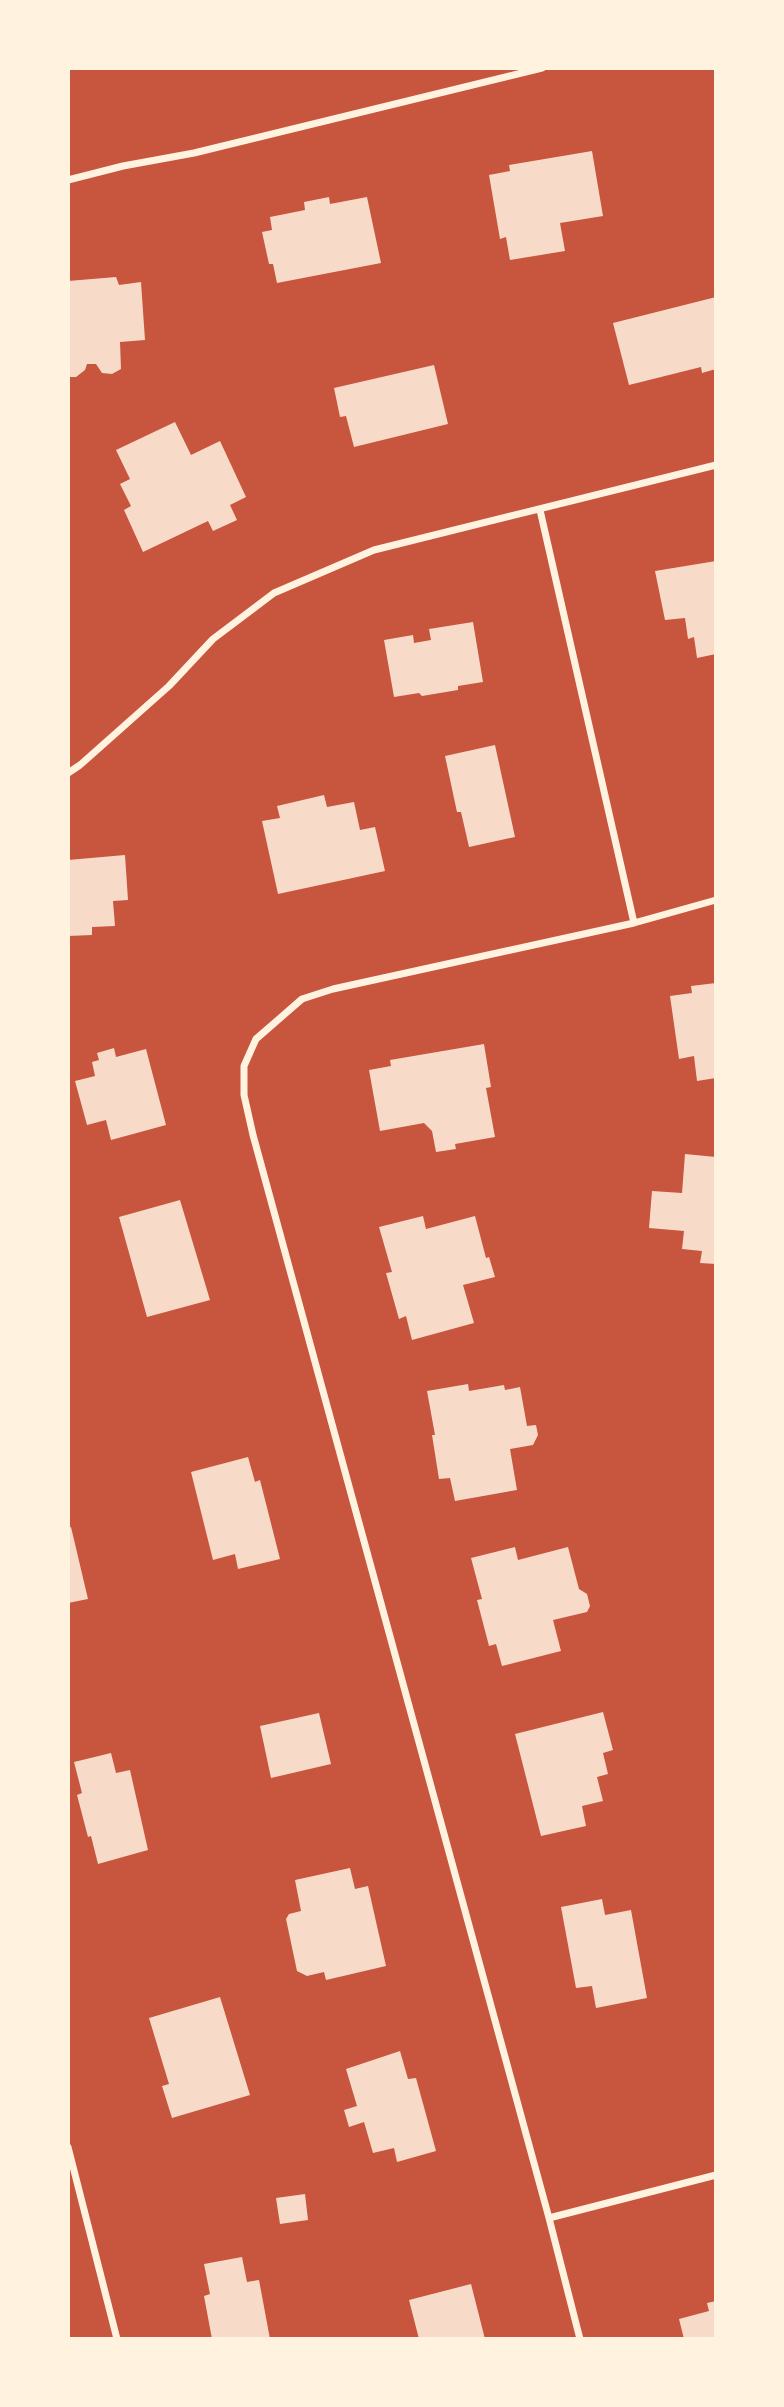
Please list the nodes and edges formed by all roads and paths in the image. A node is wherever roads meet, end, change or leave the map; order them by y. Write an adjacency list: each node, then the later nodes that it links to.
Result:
1 (542, 68): 2 (street)
2 (68, 180)
3 (716, 464): 4 (street)
4 (540, 510): 5 (street); 7 (street)
5 (68, 773)
6 (716, 900): 7 (street)
7 (634, 923): 10 (street)
8 (68, 2147): 11 (street)
9 (716, 2175): 10 (street)
10 (549, 2218): 12 (street)
11 (117, 2339)
12 (580, 2339)

